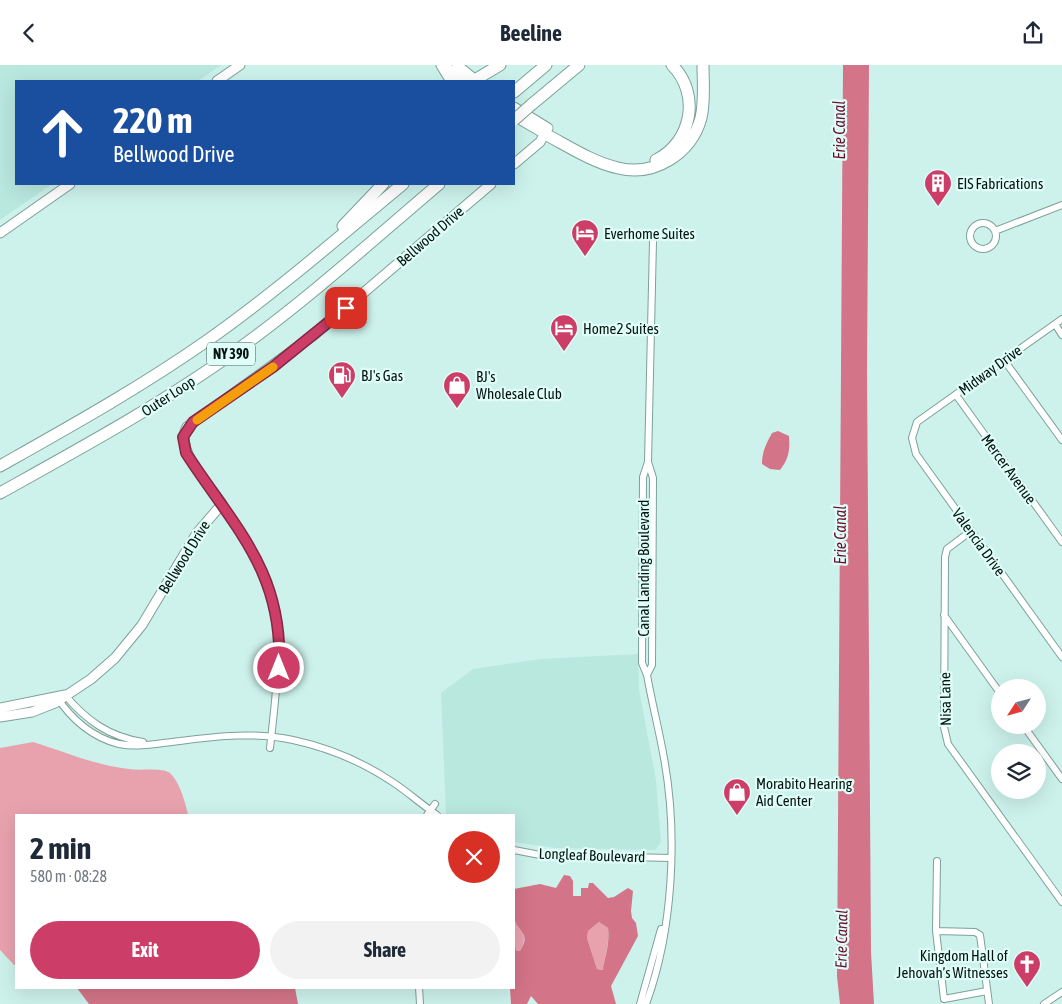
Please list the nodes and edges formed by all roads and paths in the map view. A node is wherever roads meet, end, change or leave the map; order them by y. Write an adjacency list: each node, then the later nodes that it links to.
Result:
1 (240, 65): 10 (street)
2 (443, 65): 11 (highway); 12 (street)
3 (457, 65): 13 (street)
4 (500, 65): 14 (highway)
5 (546, 65): 16 (highway)
6 (579, 65): 15 (highway)
7 (587, 65): 15 (highway)
8 (672, 65): 20 (highway)
9 (703, 65): 20 (highway)
10 (218, 80)
11 (451, 80)
12 (470, 80)
13 (471, 80)
14 (474, 80)
15 (553, 87): 19 (highway, bridge)
16 (515, 91)
17 (515, 108): 20 (street)
18 (515, 116): 20 (street)
19 (515, 119)
20 (547, 131): 21 (street)
21 (515, 163)
22 (69, 185): 29 (street)
23 (382, 185): 31 (highway)
24 (402, 185): 31 (highway, Outer Loop / NY 390)
25 (438, 185): 40 (highway, Outer Loop / NY 390)
26 (490, 185): 41 (street, Bellwood Drive)
27 (1062, 205): 28 (street)
28 (995, 231): 28 (street)
29 (0, 233)
30 (653, 241): 57 (street, Canal Landing Boulevard)
31 (300, 269): 39 (highway, Outer Loop / NY 390)
32 (1062, 319): 33 (street, Midway Drive)
33 (1054, 324): 34 (street); 35 (street, Midway Drive)
34 (1062, 335)
35 (1004, 360): 36 (street, Midway Drive); 38 (street)
36 (956, 395): 37 (street, Midway Drive); 43 (street, Mercer Avenue)
37 (917, 422): 42 (street, Valencia Drive)
38 (1062, 440)
39 (0, 465)
40 (0, 493)
41 (222, 504): 47 (street, Bellwood Drive); 51 (street)
42 (970, 531): 44 (street, Nisa Lane); 45 (street, Valencia Drive)
43 (1062, 542)
44 (944, 615): 46 (street); 59 (street, Nisa Lane)
45 (1062, 657)
46 (991, 680)
47 (60, 697): 48 (street, Bellwood Drive); 49 (street, Bellwood Drive); 51 (street)
48 (0, 708)
49 (0, 717)
50 (1030, 734): 53 (street)
51 (271, 737): 52 (street); 55 (street)
52 (270, 748)
53 (1062, 779)
54 (435, 804): 55 (street)
55 (429, 813)
56 (515, 850): 57 (street, Longleaf Boulevard)
57 (671, 858): 60 (street, Canal Landing Boulevard)
58 (937, 861): 61 (street)
59 (1062, 902)
60 (666, 911): 66 (street, Canal Landing Boulevard); 67 (street, Canal Landing Boulevard)
61 (936, 931): 63 (street); 63 (street)
62 (419, 989): 65 (street)
63 (987, 991): 68 (street)
64 (1062, 992): 69 (street)
65 (420, 1004)
66 (640, 1004)
67 (646, 1004)
68 (989, 1004)
69 (1044, 1004)

